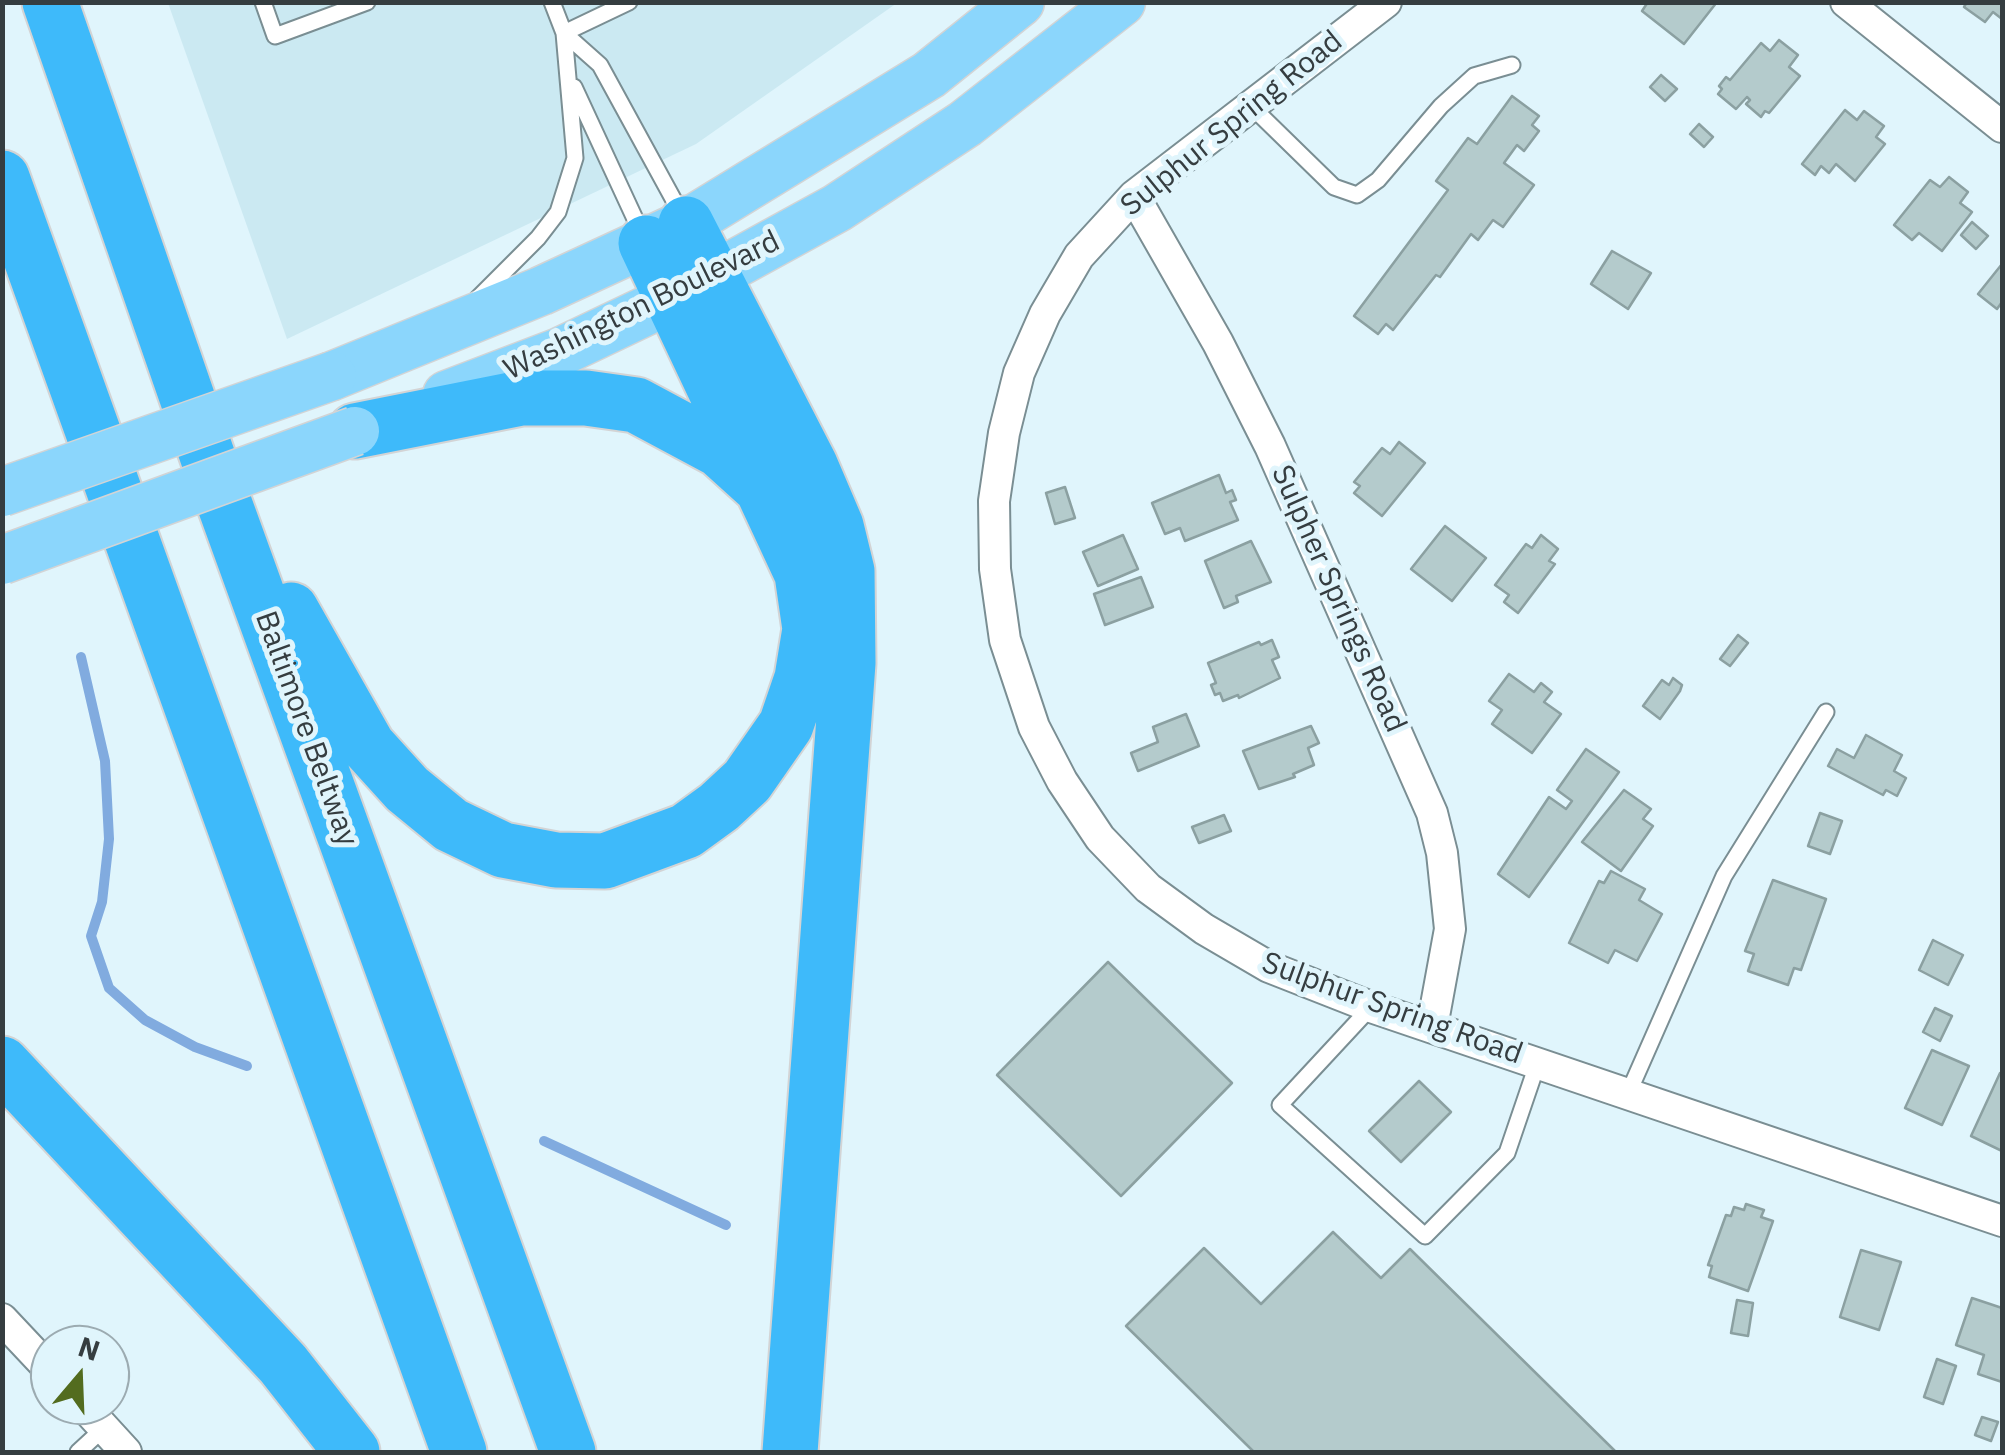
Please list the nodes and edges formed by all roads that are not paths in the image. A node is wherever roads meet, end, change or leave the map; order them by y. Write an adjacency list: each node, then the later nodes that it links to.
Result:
1 (50, 2): 21 (highway, Baltimore Beltway)
2 (263, 2): 3 (lane)
3 (367, 2)
4 (552, 2): 10 (lane)
5 (629, 2): 10 (lane)
6 (1020, 2): 17 (main road, Washington Boulevard)
7 (1120, 2): 18 (main road, Washington Boulevard)
8 (1386, 2): 13 (street, Sulphur Spring Road)
9 (1846, 2): 14 (street)
10 (564, 34): 12 (lane); 17 (lane)
11 (1512, 65): 13 (lane)
12 (570, 79): 17 (lane); 19 (lane)
13 (1251, 106): 16 (street, Sulphur Spring Road)
14 (2002, 127)
15 (2, 178): 39 (highway)
16 (1134, 196): 26 (street, Sulphur Spring Road); 27 (street, Sulpher Springs Road)
17 (666, 234): 18 (highway); 19 (main road, Washington Boulevard)
18 (694, 288): 20 (main road, Washington Boulevard); 22 (highway); 41 (highway)
19 (442, 333): 23 (main road, Washington Boulevard, bridge)
20 (355, 430): 22 (highway); 24 (main road, Washington Boulevard, bridge)
21 (214, 475): 22 (highway); 40 (highway, Baltimore Beltway)
22 (762, 488)
23 (2, 492)
24 (2, 560)
25 (1826, 712): 30 (lane)
26 (1371, 1008): 27 (street, Sulphur Spring Road); 28 (lane)
27 (1432, 1027): 28 (street, Sulphur Spring Road)
28 (1538, 1062): 30 (street, Sulphur Spring Road)
29 (4, 1066): 38 (highway)
30 (1628, 1094): 31 (street, Sulphur Spring Road)
31 (2002, 1222)
32 (2, 1319): 33 (street)
33 (30, 1349)
34 (101, 1425): 35 (street)
35 (104, 1428): 36 (lane); 37 (street)
36 (78, 1452)
37 (126, 1452)
38 (352, 1452)
39 (458, 1452)
40 (568, 1452)
41 (790, 1452)

